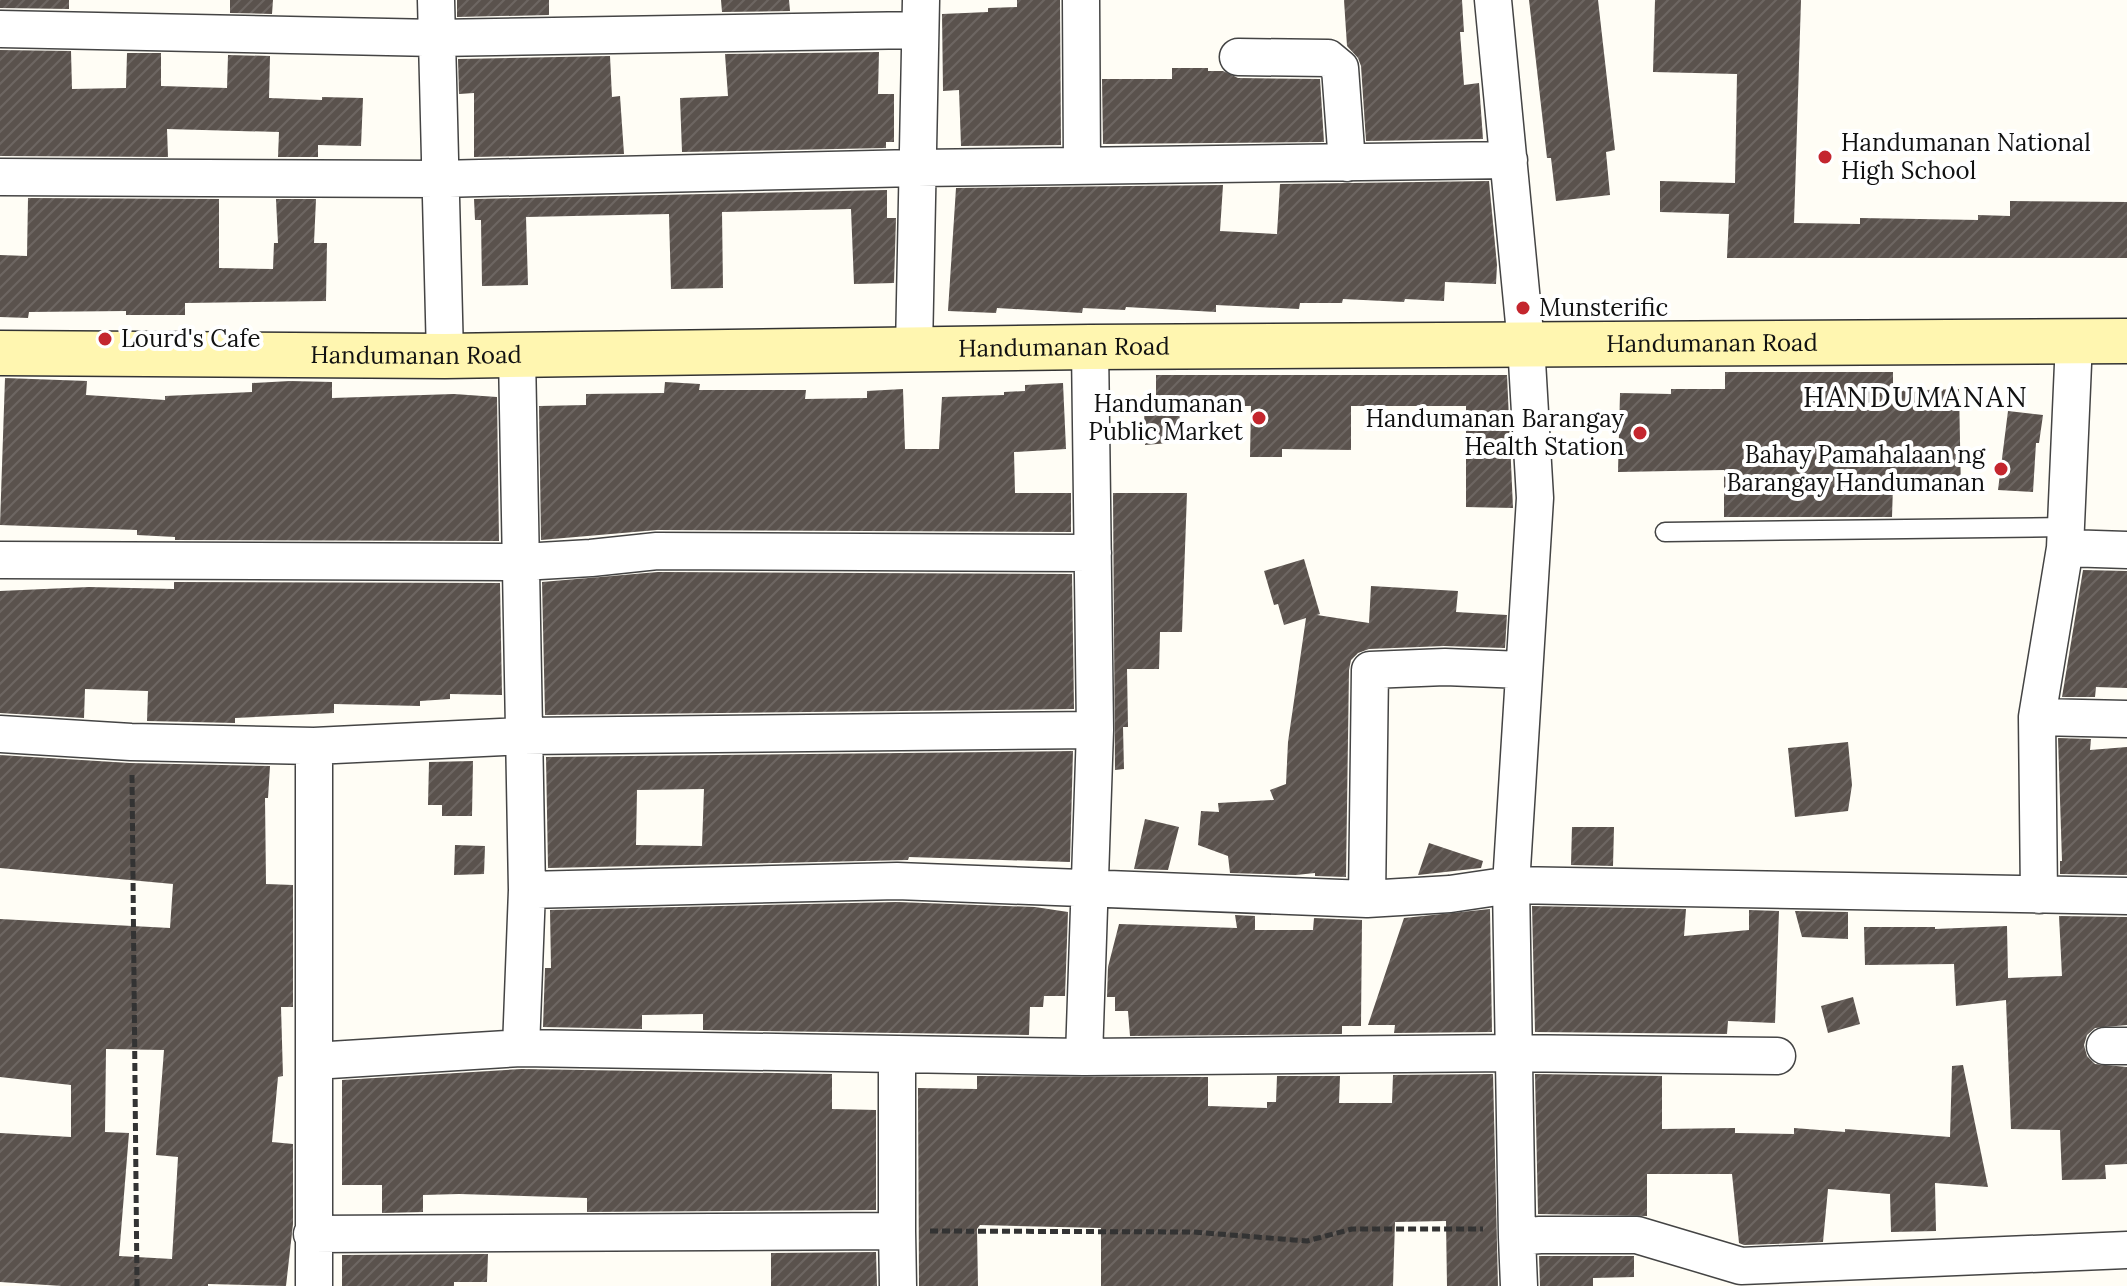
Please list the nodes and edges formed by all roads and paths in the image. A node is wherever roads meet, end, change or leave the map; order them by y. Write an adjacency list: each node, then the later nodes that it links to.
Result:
1 (436, 0): 6 (street)
2 (1081, 0): 10 (street)
3 (1493, 0): 8 (street)
4 (920, 15): 6 (street); 11 (street)
5 (0, 29): 6 (street)
6 (436, 38): 13 (street)
7 (1238, 57): 9 (street)
8 (1509, 160): 9 (street); 16 (street)
9 (1347, 163): 10 (street)
10 (1082, 165): 11 (street)
11 (917, 168): 13 (street); 18 (street)
12 (0, 177): 13 (street)
13 (439, 179): 21 (street)
14 (2074, 341): 15 (street, Handumanan Road); 16 (street, Handumanan Road); 23 (street)
15 (2127, 341)
16 (1526, 344): 17 (street, Handumanan Road); 28 (street)
17 (1090, 347): 18 (street, Handumanan Road); 25 (street)
18 (914, 350): 20 (street, Handumanan Road)
19 (0, 353): 21 (street, Handumanan Road)
20 (517, 355): 21 (street, Handumanan Road); 27 (street)
21 (445, 356)
22 (1665, 532): 23 (lane)
23 (2066, 538): 24 (street); 29 (street)
24 (2127, 550)
25 (1093, 553): 27 (street); 31 (street)
26 (0, 560): 27 (street)
27 (522, 562): 33 (street)
28 (1523, 670): 36 (street); 41 (street)
29 (2037, 717): 30 (street); 39 (street)
30 (2127, 719)
31 (1095, 730): 33 (street); 37 (street)
32 (0, 734): 34 (street)
33 (523, 736): 35 (street); 38 (street)
34 (131, 742): 35 (street); 52 (path)
35 (314, 746): 47 (street)
36 (1511, 885): 39 (street); 41 (street); 43 (street)
37 (1091, 888): 38 (street); 41 (street); 46 (street)
38 (527, 890): 42 (street)
39 (2039, 895): 40 (street)
40 (2127, 896)
41 (1367, 899)
42 (521, 1048): 44 (street); 47 (street)
43 (1512, 1053): 45 (street); 46 (street); 50 (street)
44 (897, 1054): 46 (street); 48 (street)
45 (1777, 1056)
46 (1084, 1057)
47 (314, 1061): 49 (street)
48 (897, 1231): 49 (street); 50 (path); 54 (street)
49 (312, 1234): 53 (street)
50 (1516, 1235): 51 (street); 55 (street)
51 (2127, 1250)
52 (137, 1286)
53 (314, 1286)
54 (898, 1286)
55 (1519, 1286)

